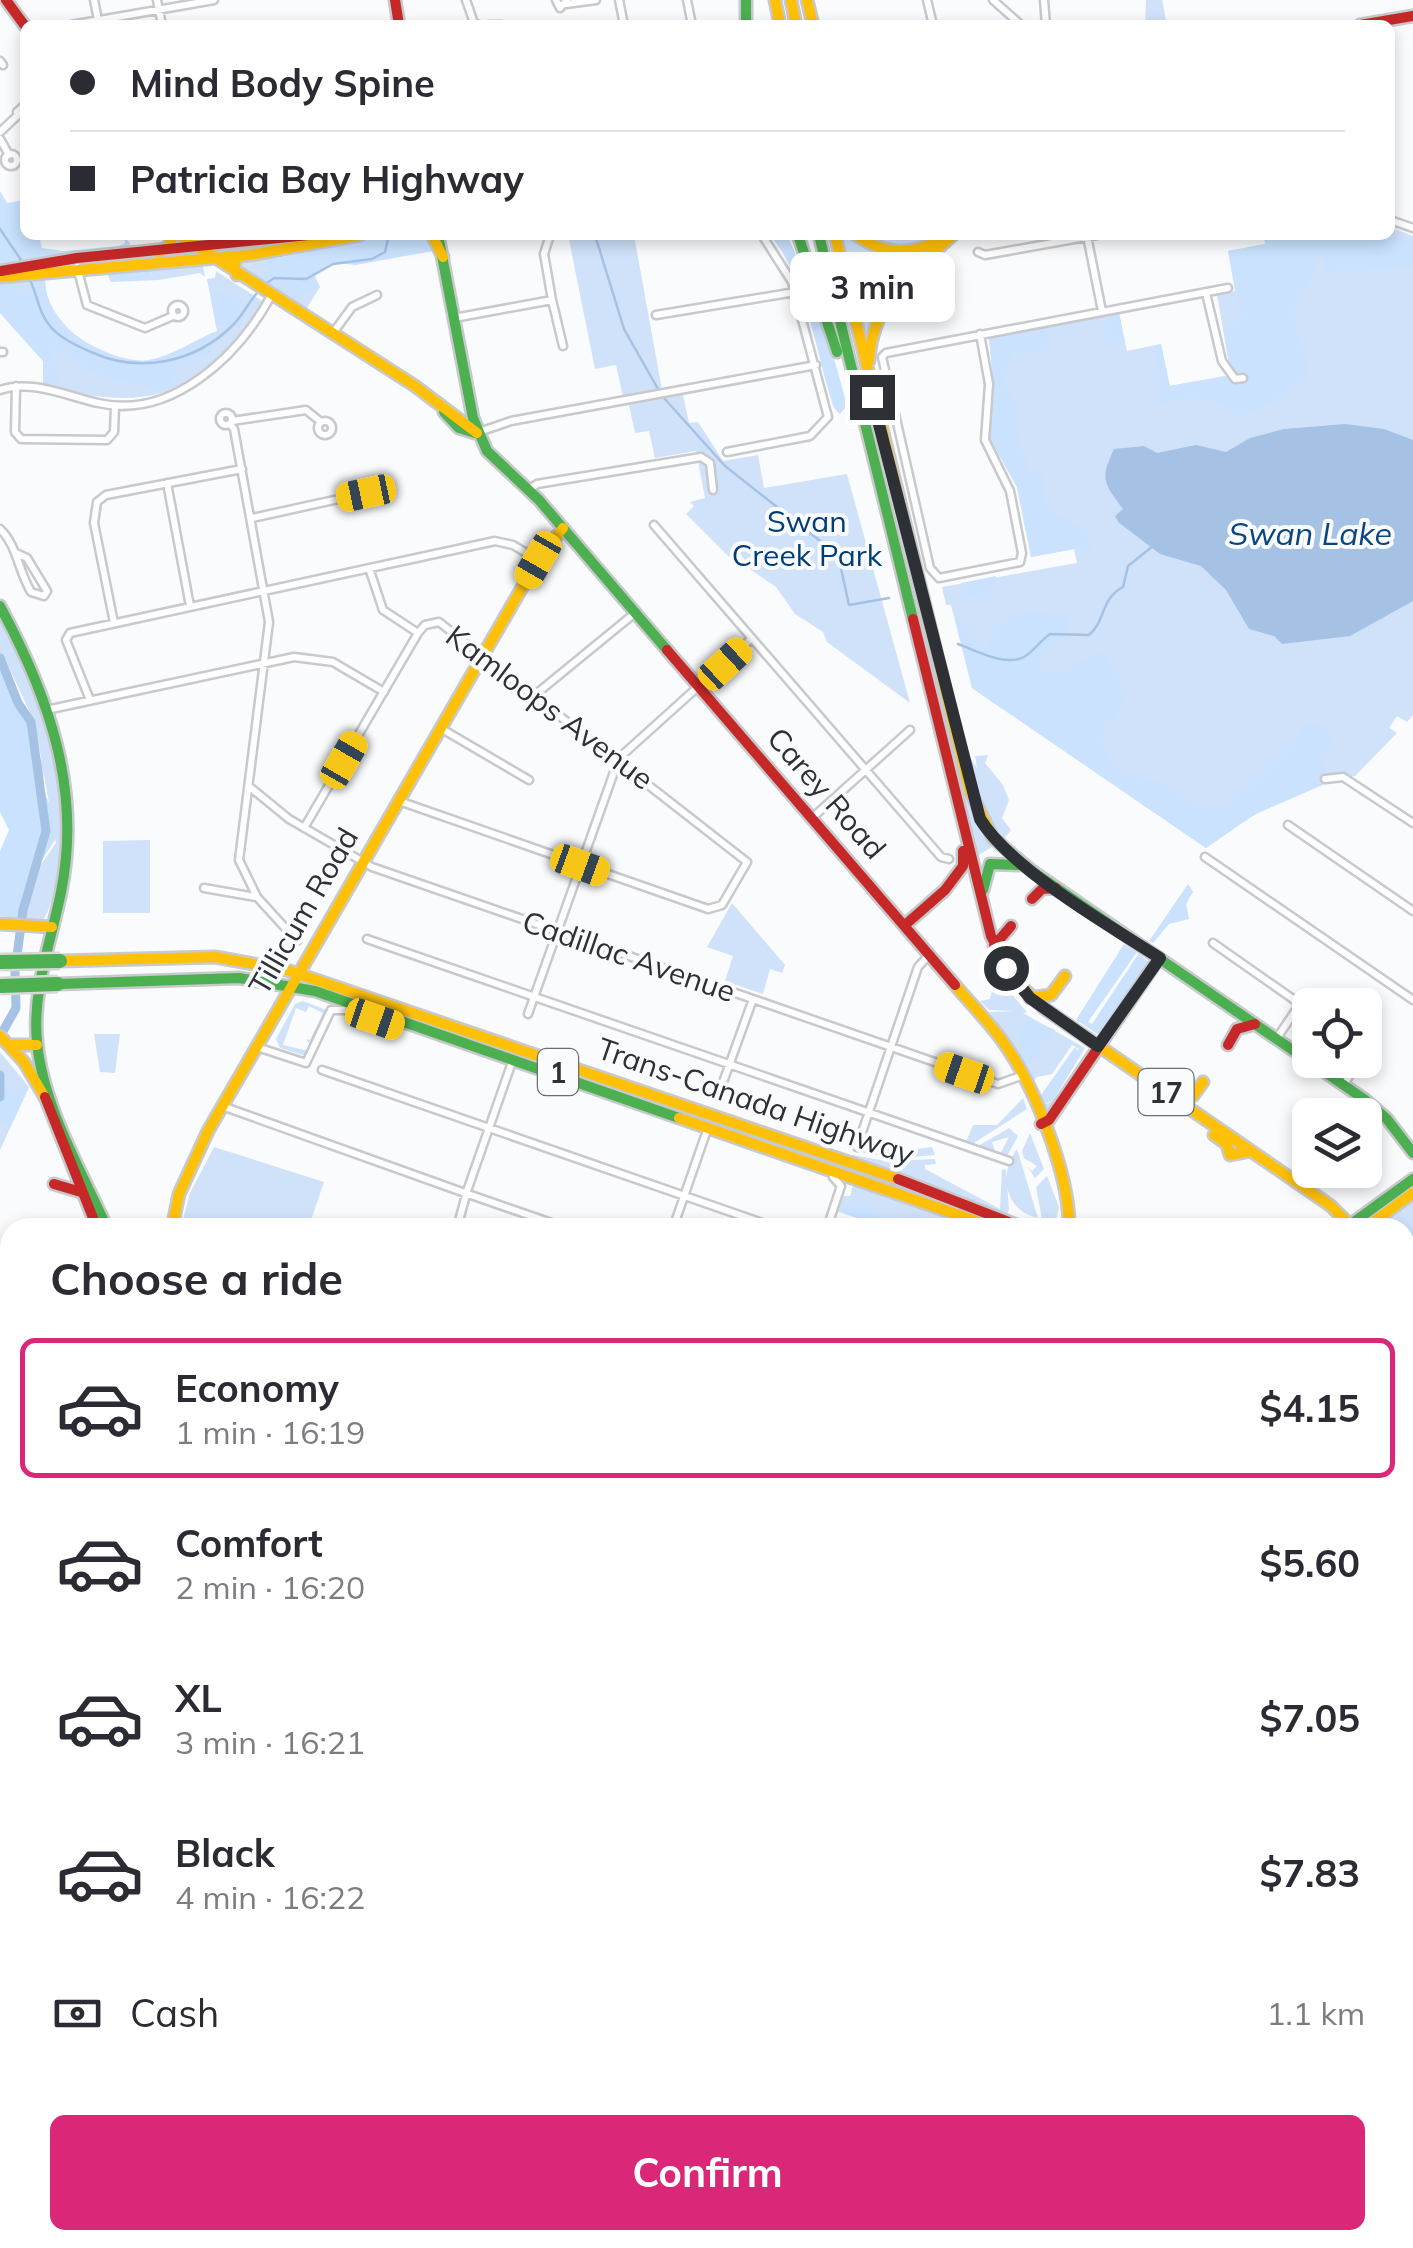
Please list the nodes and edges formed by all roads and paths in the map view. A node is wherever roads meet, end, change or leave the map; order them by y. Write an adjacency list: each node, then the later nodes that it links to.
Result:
1 (94, 0): 9 (street)
2 (157, 0): 8 (street)
3 (214, 0): 8 (street)
4 (556, 0): 7 (street)
5 (596, 0): 7 (street)
6 (993, 0): 11 (street)
7 (566, 2)
8 (159, 10): 9 (street); 10 (street)
9 (98, 20)
10 (161, 20)
11 (1015, 20)
12 (20, 117): 13 (street)
13 (0, 136): 14 (street)
14 (9, 155)
15 (231, 240): 28 (main road)
16 (331, 240): 31 (main road)
17 (439, 240): 46 (main road)
18 (548, 240): 42 (street)
19 (766, 240): 38 (street)
20 (800, 240): 67 (main road)
21 (819, 240): 67 (main road, 17)
22 (836, 240): 60 (main road)
23 (864, 240): 24 (main road)
24 (938, 240)
25 (947, 240): 60 (main road)
26 (1060, 240): 29 (street)
27 (1088, 240): 43 (street)
28 (186, 243): 30 (main road); 30 (main road); 32 (main road, Carey Road); 33 (main road)
29 (978, 252)
30 (154, 254): 34 (main road)
31 (238, 256): 32 (main road); 36 (main road)
32 (213, 259): 33 (main road); 36 (main road, Carey Road)
33 (169, 262): 34 (main road)
34 (77, 264): 35 (main road); 45 (street)
35 (8, 272)
36 (238, 275): 41 (main road, Carey Road)
37 (1228, 288): 39 (street)
38 (795, 292): 44 (street); 50 (street)
39 (1206, 292): 43 (street); 51 (street)
40 (377, 295): 47 (street)
41 (271, 296): 47 (main road, Carey Road); 55 (street)
42 (552, 300): 46 (street); 49 (street)
43 (1102, 312): 48 (street)
44 (656, 315)
45 (173, 316)
46 (454, 318): 54 (main road)
47 (332, 334): 56 (main road, Carey Road)
48 (980, 334): 48 (street)
49 (562, 346)
50 (816, 365): 58 (street); 59 (street)
51 (1242, 378)
52 (16, 386): 53 (street); 55 (street); 55 (street)
53 (0, 390)
54 (468, 396): 56 (main road); 58 (main road)
55 (115, 406)
56 (444, 409): 58 (main road, Carey Road)
57 (321, 422): 61 (street)
58 (478, 432): 63 (main road, Carey Road)
59 (727, 452)
60 (888, 460): 105 (main road)
61 (242, 470): 62 (street); 66 (street)
62 (167, 483): 76 (street); 78 (street)
63 (530, 490): 64 (street); 70 (main road, Carey Road)
64 (713, 490)
65 (366, 493): 66 (street)
66 (252, 518): 74 (street)
67 (886, 521): 95 (main road, 17)
68 (654, 525): 80 (street)
69 (0, 528): 71 (street)
70 (563, 528): 72 (main road, Tillicum Road); 77 (main road, Carey Road)
71 (16, 553): 71 (street)
72 (538, 560): 73 (street); 81 (main road, Tillicum Road)
73 (370, 568): 74 (street); 79 (street, Kamloops Avenue)
74 (266, 590): 76 (street); 82 (street)
75 (0, 606): 87 (main road)
76 (190, 606): 78 (street)
77 (635, 613): 83 (main road, Carey Road); 85 (street)
78 (114, 624): 86 (street)
79 (418, 632): 81 (street, Kamloops Avenue); 84 (street)
80 (751, 639): 83 (street); 91 (street)
81 (484, 654): 85 (street, Kamloops Avenue); 88 (main road, Tillicum Road)
82 (265, 662): 84 (street); 86 (street); 94 (street)
83 (699, 688): 90 (street); 97 (main road, Carey Road)
84 (384, 692): 100 (street)
85 (536, 694): 90 (street, Kamloops Avenue)
86 (90, 700): 87 (street)
87 (51, 709): 116 (main road)
88 (442, 728): 93 (street); 96 (main road, Tillicum Road)
89 (910, 730): 91 (street)
90 (619, 758): 104 (street); 104 (street, Kamloops Avenue)
91 (865, 770): 97 (street); 102 (street)
92 (1326, 779): 98 (street)
93 (529, 780)
94 (251, 788): 100 (street, Cadillac Avenue); 109 (street)
95 (956, 800): 108 (main road); 111 (main road, 17)
96 (399, 801): 103 (main road, Tillicum Road); 104 (street)
97 (812, 818): 114 (main road, Carey Road)
98 (1413, 824)
99 (1288, 825): 112 (street)
100 (304, 828): 103 (street, Cadillac Avenue)
101 (1205, 856): 132 (street)
102 (949, 859)
103 (363, 862): 117 (street, Cadillac Avenue); 126 (main road, Tillicum Road)
104 (580, 865): 117 (street)
105 (1028, 868): 107 (main road); 111 (main road)
106 (204, 888): 109 (street)
107 (1057, 888): 110 (main road); 123 (main road)
108 (946, 890): 111 (main road); 114 (main road)
109 (257, 897): 119 (street)
110 (1032, 899)
111 (982, 903): 121 (main road, 17)
112 (1413, 912)
113 (6, 924): 116 (main road)
114 (905, 925): 122 (main road, Carey Road)
115 (1011, 926): 121 (main road)
116 (51, 927): 142 (main road)
117 (558, 932): 128 (street); 131 (street, Cadillac Avenue)
118 (367, 938): 128 (street)
119 (297, 941)
120 (1213, 943): 130 (street)
121 (994, 946): 129 (main road, 17)
122 (929, 955): 141 (street); 148 (main road, Carey Road)
123 (1156, 955): 135 (main road); 139 (main road)
124 (0, 962): 126 (main road, Trans-Canada Highway / 1, bridge)
125 (1065, 976): 129 (main road)
126 (295, 979): 127 (main road, Trans-Canada Highway / 1, bridge); 140 (main road, Tillicum Road); 180 (main road, Trans-Canada Highway / 1); 181 (main road, Trans-Canada Highway / 1)
127 (0, 986)
128 (536, 997): 133 (street); 143 (street)
129 (1030, 998): 139 (main road, 17)
130 (1292, 998)
131 (753, 999): 141 (street, Cadillac Avenue); 143 (street)
132 (1413, 1000)
133 (528, 1014)
134 (1292, 1016): 136 (street)
135 (1255, 1024): 136 (main road); 138 (main road)
136 (1276, 1039): 149 (main road)
137 (5, 1040): 142 (main road); 152 (main road)
138 (1228, 1045)
139 (1098, 1046): 153 (main road, 17); 158 (main road)
140 (258, 1047): 144 (street); 154 (main road, Tillicum Road)
141 (891, 1047): 148 (street, Cadillac Avenue); 155 (street)
142 (38, 1053): 152 (main road); 173 (main road)
143 (730, 1064): 150 (street); 155 (street)
144 (512, 1066): 159 (street); 160 (street)
145 (322, 1070): 159 (street)
146 (1348, 1078): 149 (street)
147 (1203, 1082): 153 (main road)
148 (1025, 1083): 158 (main road, Carey Road)
149 (1344, 1085): 151 (main road); 157 (main road)
150 (718, 1096)
151 (1343, 1098)
152 (46, 1099): 163 (main road)
153 (1180, 1102): 166 (main road)
154 (222, 1106): 170 (street); 174 (main road, Tillicum Road)
155 (869, 1112): 161 (street); 164 (street)
156 (1382, 1119): 157 (street)
157 (1387, 1119): 162 (main road)
158 (1040, 1122): 182 (main road, Carey Road)
159 (489, 1130): 170 (street); 171 (street)
160 (706, 1133): 171 (street); 179 (street)
161 (858, 1147)
162 (1412, 1150)
163 (69, 1158): 169 (main road); 169 (main road)
164 (1009, 1161)
165 (1292, 1167): 166 (main road)
166 (1280, 1170): 183 (main road)
167 (1413, 1179): 184 (main road)
168 (1413, 1193): 185 (main road)
169 (84, 1194): 172 (main road)
170 (466, 1194): 175 (street); 176 (street)
171 (684, 1195): 177 (street); 178 (street)
172 (93, 1218)
173 (103, 1218)
174 (175, 1218)
175 (460, 1218)
176 (537, 1218)
177 (676, 1218)
178 (749, 1218)
179 (831, 1218)
180 (968, 1218)
181 (1003, 1218)
182 (1068, 1218)
183 (1336, 1218)
184 (1362, 1218)
185 (1367, 1218)

